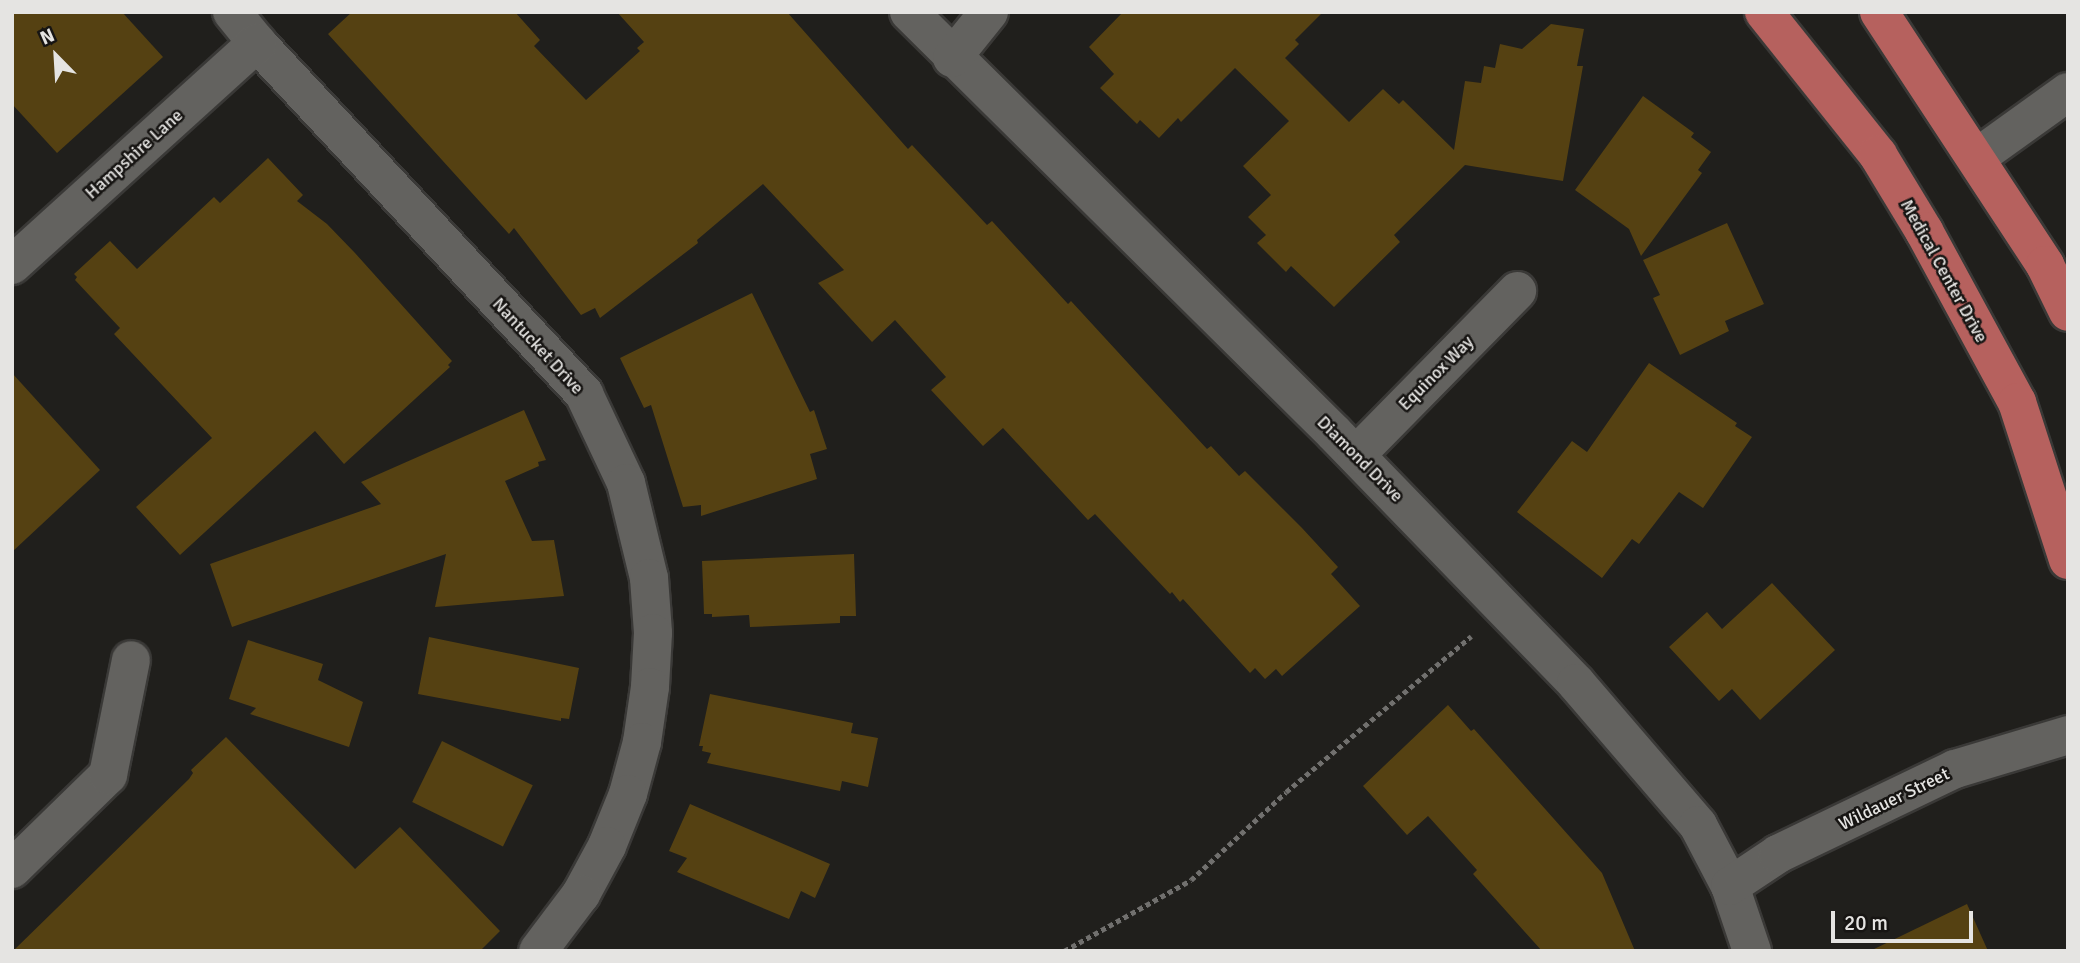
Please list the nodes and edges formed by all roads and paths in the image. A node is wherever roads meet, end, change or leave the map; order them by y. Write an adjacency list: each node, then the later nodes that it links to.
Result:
1 (232, 12): 6 (street, Nantucket Drive)
2 (909, 12): 7 (street, Diamond Drive)
3 (989, 12): 7 (street)
4 (1764, 12): 14 (main road, Medical Center Drive)
5 (1879, 12): 9 (main road)
6 (257, 43): 10 (street, Hampshire Lane); 20 (street, Nantucket Drive)
7 (952, 58): 13 (street, Diamond Drive)
8 (2068, 92): 9 (street)
9 (1976, 158): 12 (main road)
10 (12, 265)
11 (1517, 291): 13 (street, Equinox Way)
12 (2068, 312)
13 (1356, 455): 15 (street, Diamond Drive)
14 (2068, 560)
15 (1507, 610): 19 (street, Diamond Drive); 21 (path)
16 (131, 660): 18 (street)
17 (2068, 735): 19 (street, Wildauer Street)
18 (12, 869)
19 (1730, 886): 22 (street, Diamond Drive)
20 (538, 951)
21 (1064, 951)
22 (1752, 951)

